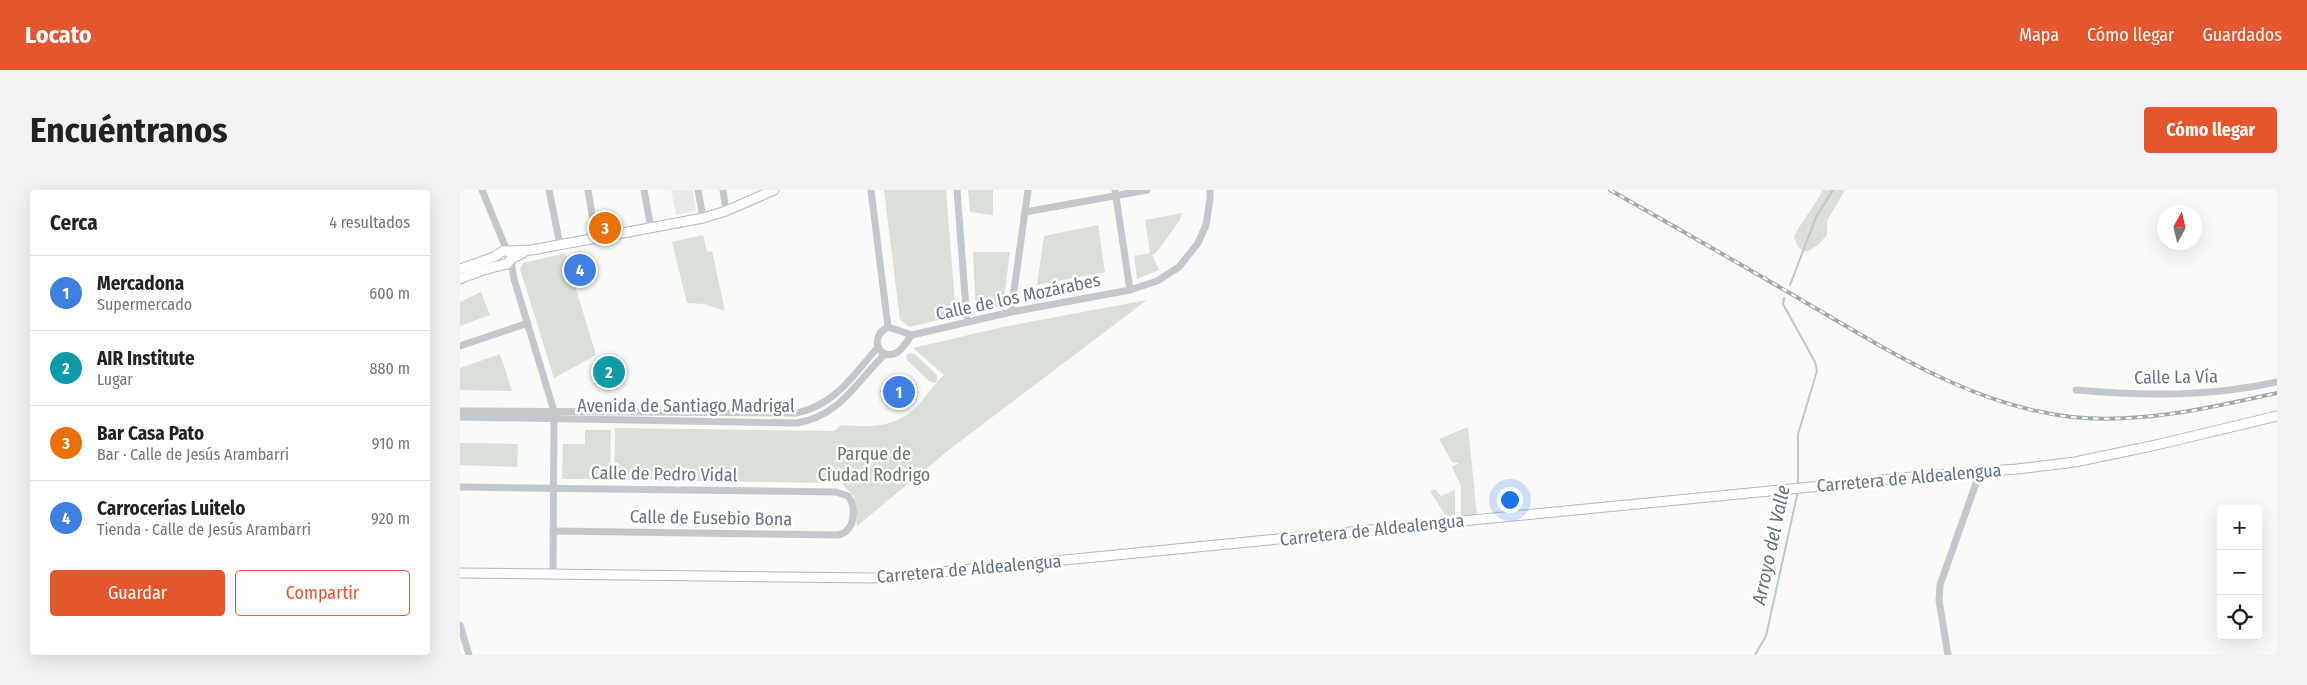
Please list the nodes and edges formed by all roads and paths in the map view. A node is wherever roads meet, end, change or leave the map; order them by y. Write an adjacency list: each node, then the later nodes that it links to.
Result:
1 (482, 190): 20 (street)
2 (549, 190): 19 (street)
3 (588, 190): 18 (street)
4 (644, 190): 17 (street)
5 (698, 190): 16 (street)
6 (723, 190): 14 (street)
7 (774, 190): 14 (street)
8 (871, 190): 27 (street)
9 (957, 190): 25 (street)
10 (1028, 190): 15 (street)
11 (1147, 190): 13 (street)
12 (1210, 190): 23 (street, Calle de los Mozárabes)
13 (1116, 193): 15 (street); 23 (street)
14 (726, 211): 16 (street)
15 (1025, 212): 24 (street)
16 (703, 218): 17 (street)
17 (651, 229): 18 (street)
18 (596, 239): 19 (street)
19 (560, 245): 20 (street)
20 (505, 257): 21 (street); 22 (street); 26 (street)
21 (460, 269)
22 (460, 279)
23 (1130, 290): 24 (street, Calle de los Mozárabes)
24 (1011, 312): 25 (street, Calle de los Mozárabes)
25 (967, 322): 29 (street, Calle de los Mozárabes)
26 (528, 323): 31 (street); 37 (street)
27 (888, 326): 28 (street); 32 (street)
28 (900, 330): 29 (street); 30 (street)
29 (912, 335): 30 (street)
30 (904, 344): 33 (street)
31 (460, 346)
32 (878, 347): 33 (street); 37 (street, Avenida de Santiago Madrigal)
33 (885, 354): 40 (street, Avenida de Santiago Madrigal)
34 (2277, 382): 35 (street, Calle La Vía)
35 (2076, 390)
36 (460, 411): 37 (street, Avenida de Santiago Madrigal)
37 (554, 411): 40 (street)
38 (2277, 416): 41 (street, Carretera de Aldealengua)
39 (460, 417): 40 (street, Avenida de Santiago Madrigal)
40 (554, 420): 43 (street)
41 (1980, 472): 47 (street, Carretera de Aldealengua); 50 (street)
42 (460, 487): 43 (street, Calle de Pedro Vidal)
43 (553, 488): 44 (street, Calle de Pedro Vidal); 45 (street)
44 (853, 513): 45 (street, Calle de Eusebio Bona)
45 (553, 530): 47 (street)
46 (460, 573): 47 (street, Carretera de Aldealengua)
47 (553, 574)
48 (460, 625): 49 (street)
49 (470, 655)
50 (1948, 655)

